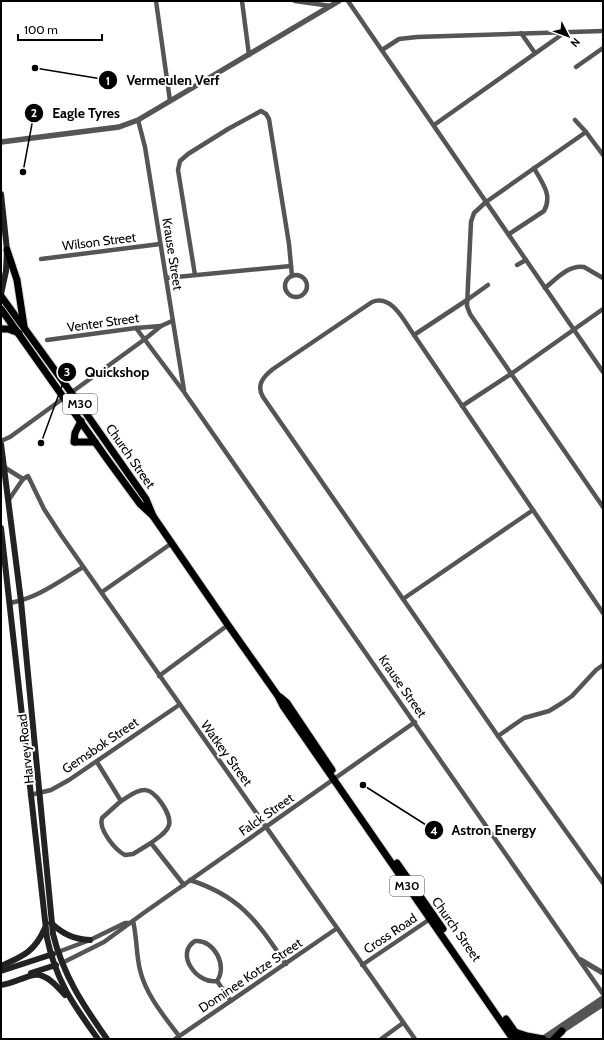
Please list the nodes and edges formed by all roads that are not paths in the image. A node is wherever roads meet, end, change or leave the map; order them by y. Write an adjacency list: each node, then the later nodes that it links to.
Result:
1 (156, 1): 15 (street)
2 (242, 1): 13 (street)
3 (295, 1): 6 (street)
4 (339, 1): 6 (street)
5 (348, 1): 11 (street)
6 (331, 6): 13 (street)
7 (603, 31): 9 (street)
8 (521, 33): 9 (street); 11 (street); 12 (street)
9 (564, 33): 12 (street)
10 (603, 48): 14 (street)
11 (382, 50): 18 (street)
12 (535, 53): 18 (street)
13 (249, 55): 15 (street)
14 (576, 67)
15 (170, 101): 16 (street)
16 (138, 120): 20 (street); 26 (street, Krause Street)
17 (575, 120): 19 (street)
18 (434, 125): 24 (street)
19 (586, 132): 21 (street); 22 (street)
20 (1, 142)
21 (603, 155)
22 (534, 168): 24 (street); 25 (street)
23 (1, 194): 27 (main road)
24 (486, 202): 25 (street); 39 (street)
25 (509, 234): 29 (street)
26 (160, 244): 28 (street, Wilson Street); 34 (street, Krause Street)
27 (8, 250): 38 (main road); 47 (main road)
28 (40, 259)
29 (526, 260): 30 (street); 37 (street)
30 (517, 265)
31 (292, 266): 32 (street); 32 (street); 33 (street)
32 (195, 275): 34 (street)
33 (292, 276): 33 (street)
34 (166, 278): 42 (street, Krause Street)
35 (603, 278): 37 (street)
36 (488, 285): 39 (street)
37 (545, 288): 46 (street)
38 (1, 295): 47 (main road, Church Street / M30)
39 (467, 300): 48 (street); 52 (street)
40 (1, 309): 47 (main road, Church Street / M30)
41 (603, 309): 46 (street)
42 (172, 321): 43 (street); 54 (street, Krause Street)
43 (161, 326): 44 (street, Venter Street); 49 (street)
44 (136, 328): 49 (street, Krause Street); 50 (street, Venter Street)
45 (1, 329): 47 (main road)
46 (574, 329): 51 (street); 52 (street)
47 (22, 331): 53 (main road, Church Street / M30); 55 (main road, Church Street / M30)
48 (414, 334): 56 (street); 70 (street)
49 (145, 339): 53 (street); 54 (street, Krause Street)
50 (47, 340)
51 (603, 372)
52 (511, 374): 56 (street); 63 (street)
53 (71, 392): 55 (street); 65 (main road, Church Street / M30)
54 (184, 392): 78 (street, Krause Street)
55 (64, 397): 57 (main road, Church Street / M30); 59 (street)
56 (462, 406): 64 (street)
57 (81, 420): 58 (main road, Church Street / M30); 58 (main road)
58 (95, 442): 65 (main road, Church Street / M30)
59 (1, 443): 60 (main road, Harvey Road)
60 (4, 467): 61 (street); 62 (main road, Harvey Road)
61 (23, 479): 62 (street); 68 (street, Watkey Street)
62 (8, 501): 71 (main road, Harvey Road)
63 (603, 507)
64 (533, 510): 70 (street); 73 (street)
65 (153, 516): 67 (main road, Church Street / M30)
66 (1, 528): 72 (main road, Harvey Road)
67 (172, 543): 69 (street); 74 (main road, Church Street / M30)
68 (83, 567): 69 (street, Watkey Street); 71 (street)
69 (102, 592): 76 (street, Watkey Street)
70 (403, 599): 79 (street)
71 (21, 601): 72 (street); 82 (main road, Harvey Road)
72 (9, 603): 83 (main road, Harvey Road)
73 (603, 613)
74 (228, 625): 76 (street); 81 (main road, Church Street / M30)
75 (603, 665): 79 (street)
76 (159, 676): 77 (street, Watkey Street)
77 (179, 705): 80 (street, Gemsbok Street); 85 (street, Watkey Street)
78 (415, 722): 81 (street, Falck Street); 98 (street, Krause Street)
79 (498, 736): 88 (street)
80 (97, 762): 82 (street, Gemsbok Street); 84 (street)
81 (335, 779): 85 (street, Falck Street); 90 (main road, Church Street / M30); 115 (main road, Church Street / M30)
82 (40, 793): 83 (street, Gemsbok Street); 92 (main road, Harvey Road)
83 (30, 795): 93 (main road, Harvey Road)
84 (121, 801): 86 (street); 86 (street)
85 (266, 827): 87 (street, Falck Street); 94 (street, Watkey Street)
86 (151, 842): 89 (street)
87 (190, 880): 89 (street, Falck Street); 100 (street)
88 (603, 883)
89 (184, 885): 91 (street, Falck Street)
90 (430, 918): 101 (street, Cross Road); 115 (main road, Church Street / M30)
91 (131, 922): 95 (street, Falck Street); 99 (street, Falck Street); 116 (street)
92 (51, 923): 95 (main road); 96 (main road, Harvey Road)
93 (45, 927): 97 (main road, Harvey Road); 102 (main road)
94 (336, 929): 100 (street, Dominee Kotze Street); 101 (street, Watkey Street)
95 (90, 940): 96 (street, Falck Street)
96 (58, 952): 97 (main road, Falck Street); 99 (main road, Harvey Road)
97 (50, 955): 103 (main road, Harvey Road); 104 (main road, Falck Street)
98 (581, 960): 105 (street); 108 (street, Krause Street)
99 (62, 963): 103 (main road, Falck Street); 118 (main road, Harvey Road)
100 (286, 964): 111 (street, Dominee Kotze Street)
101 (362, 965): 113 (street, Watkey Street)
102 (1, 966)
103 (54, 966): 107 (main road, Falck Street); 110 (main road, Harvey Road)
104 (1, 971)
105 (603, 973)
106 (217, 981): 106 (street); 111 (street)
107 (1, 984): 110 (main road)
108 (603, 994)
109 (603, 998): 122 (street)
110 (69, 999): 117 (main road, Harvey Road)
111 (231, 1001): 116 (street, Dominee Kotze Street)
112 (603, 1004): 114 (street)
113 (404, 1023): 119 (street); 120 (street, Watkey Street)
114 (562, 1031): 123 (street); 124 (main road)
115 (514, 1035): 121 (main road, Church Street / M30); 122 (main road)
116 (177, 1038)
117 (98, 1039)
118 (107, 1039)
119 (381, 1039)
120 (414, 1039)
121 (520, 1039)
122 (542, 1039)
123 (550, 1039)
124 (554, 1039)

